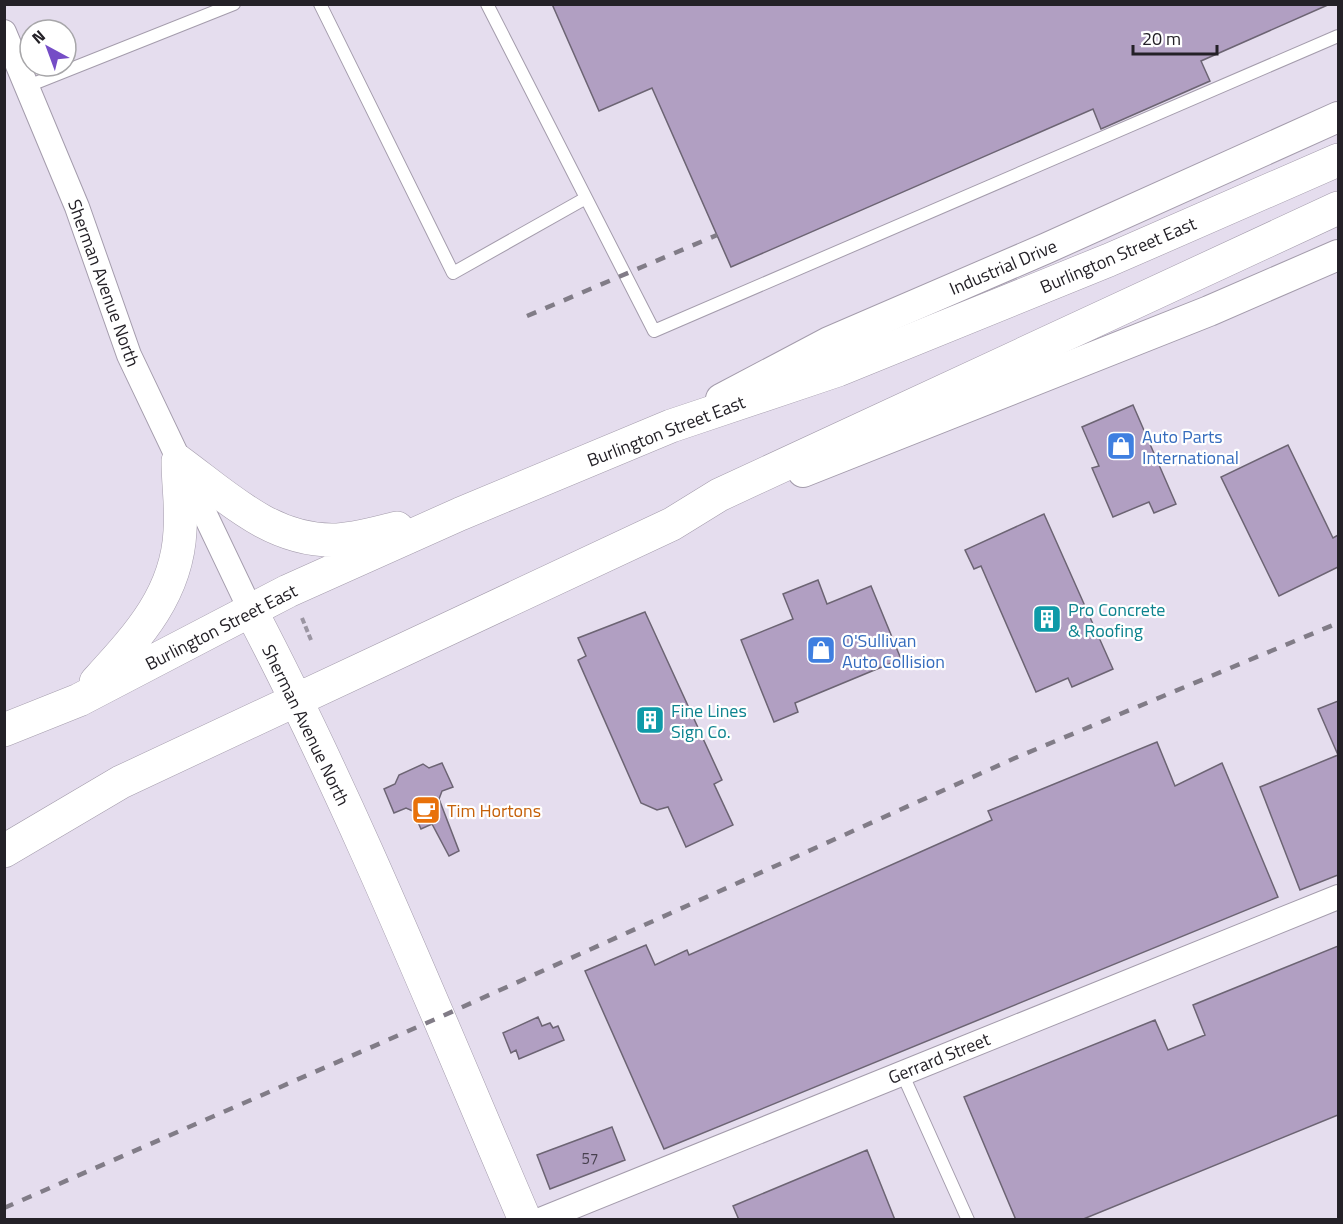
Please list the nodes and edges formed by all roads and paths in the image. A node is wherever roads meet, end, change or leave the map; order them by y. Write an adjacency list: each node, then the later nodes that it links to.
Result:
1 (234, 4): 6 (lane)
2 (320, 4): 9 (lane)
3 (487, 4): 9 (lane)
4 (4, 32): 6 (street, Sherman Avenue North)
5 (1338, 36): 9 (lane)
6 (28, 86): 13 (street, Sherman Avenue North)
7 (1338, 117): 12 (street, Industrial Drive)
8 (1338, 160): 12 (main road, Burlington Street East)
9 (586, 198)
10 (1338, 208): 15 (main road)
11 (1338, 255): 15 (street)
12 (671, 426): 14 (main road, Burlington Street East)
13 (178, 461): 14 (main road); 16 (street, Sherman Avenue North); 20 (main road)
14 (460, 514): 16 (main road, Burlington Street East)
15 (672, 524): 19 (main road)
16 (251, 611): 19 (main road, Sherman Avenue North); 20 (main road, Burlington Street East)
17 (299, 611): 18 (path)
18 (311, 640)
19 (296, 698): 22 (main road); 25 (main road, Sherman Avenue North)
20 (79, 700): 21 (main road, Burlington Street East)
21 (4, 730)
22 (4, 851)
23 (1338, 897): 24 (street, Gerrard Street)
24 (902, 1073): 26 (street, Gerrard Street); 27 (lane)
25 (525, 1220)
26 (540, 1220)
27 (968, 1220)

